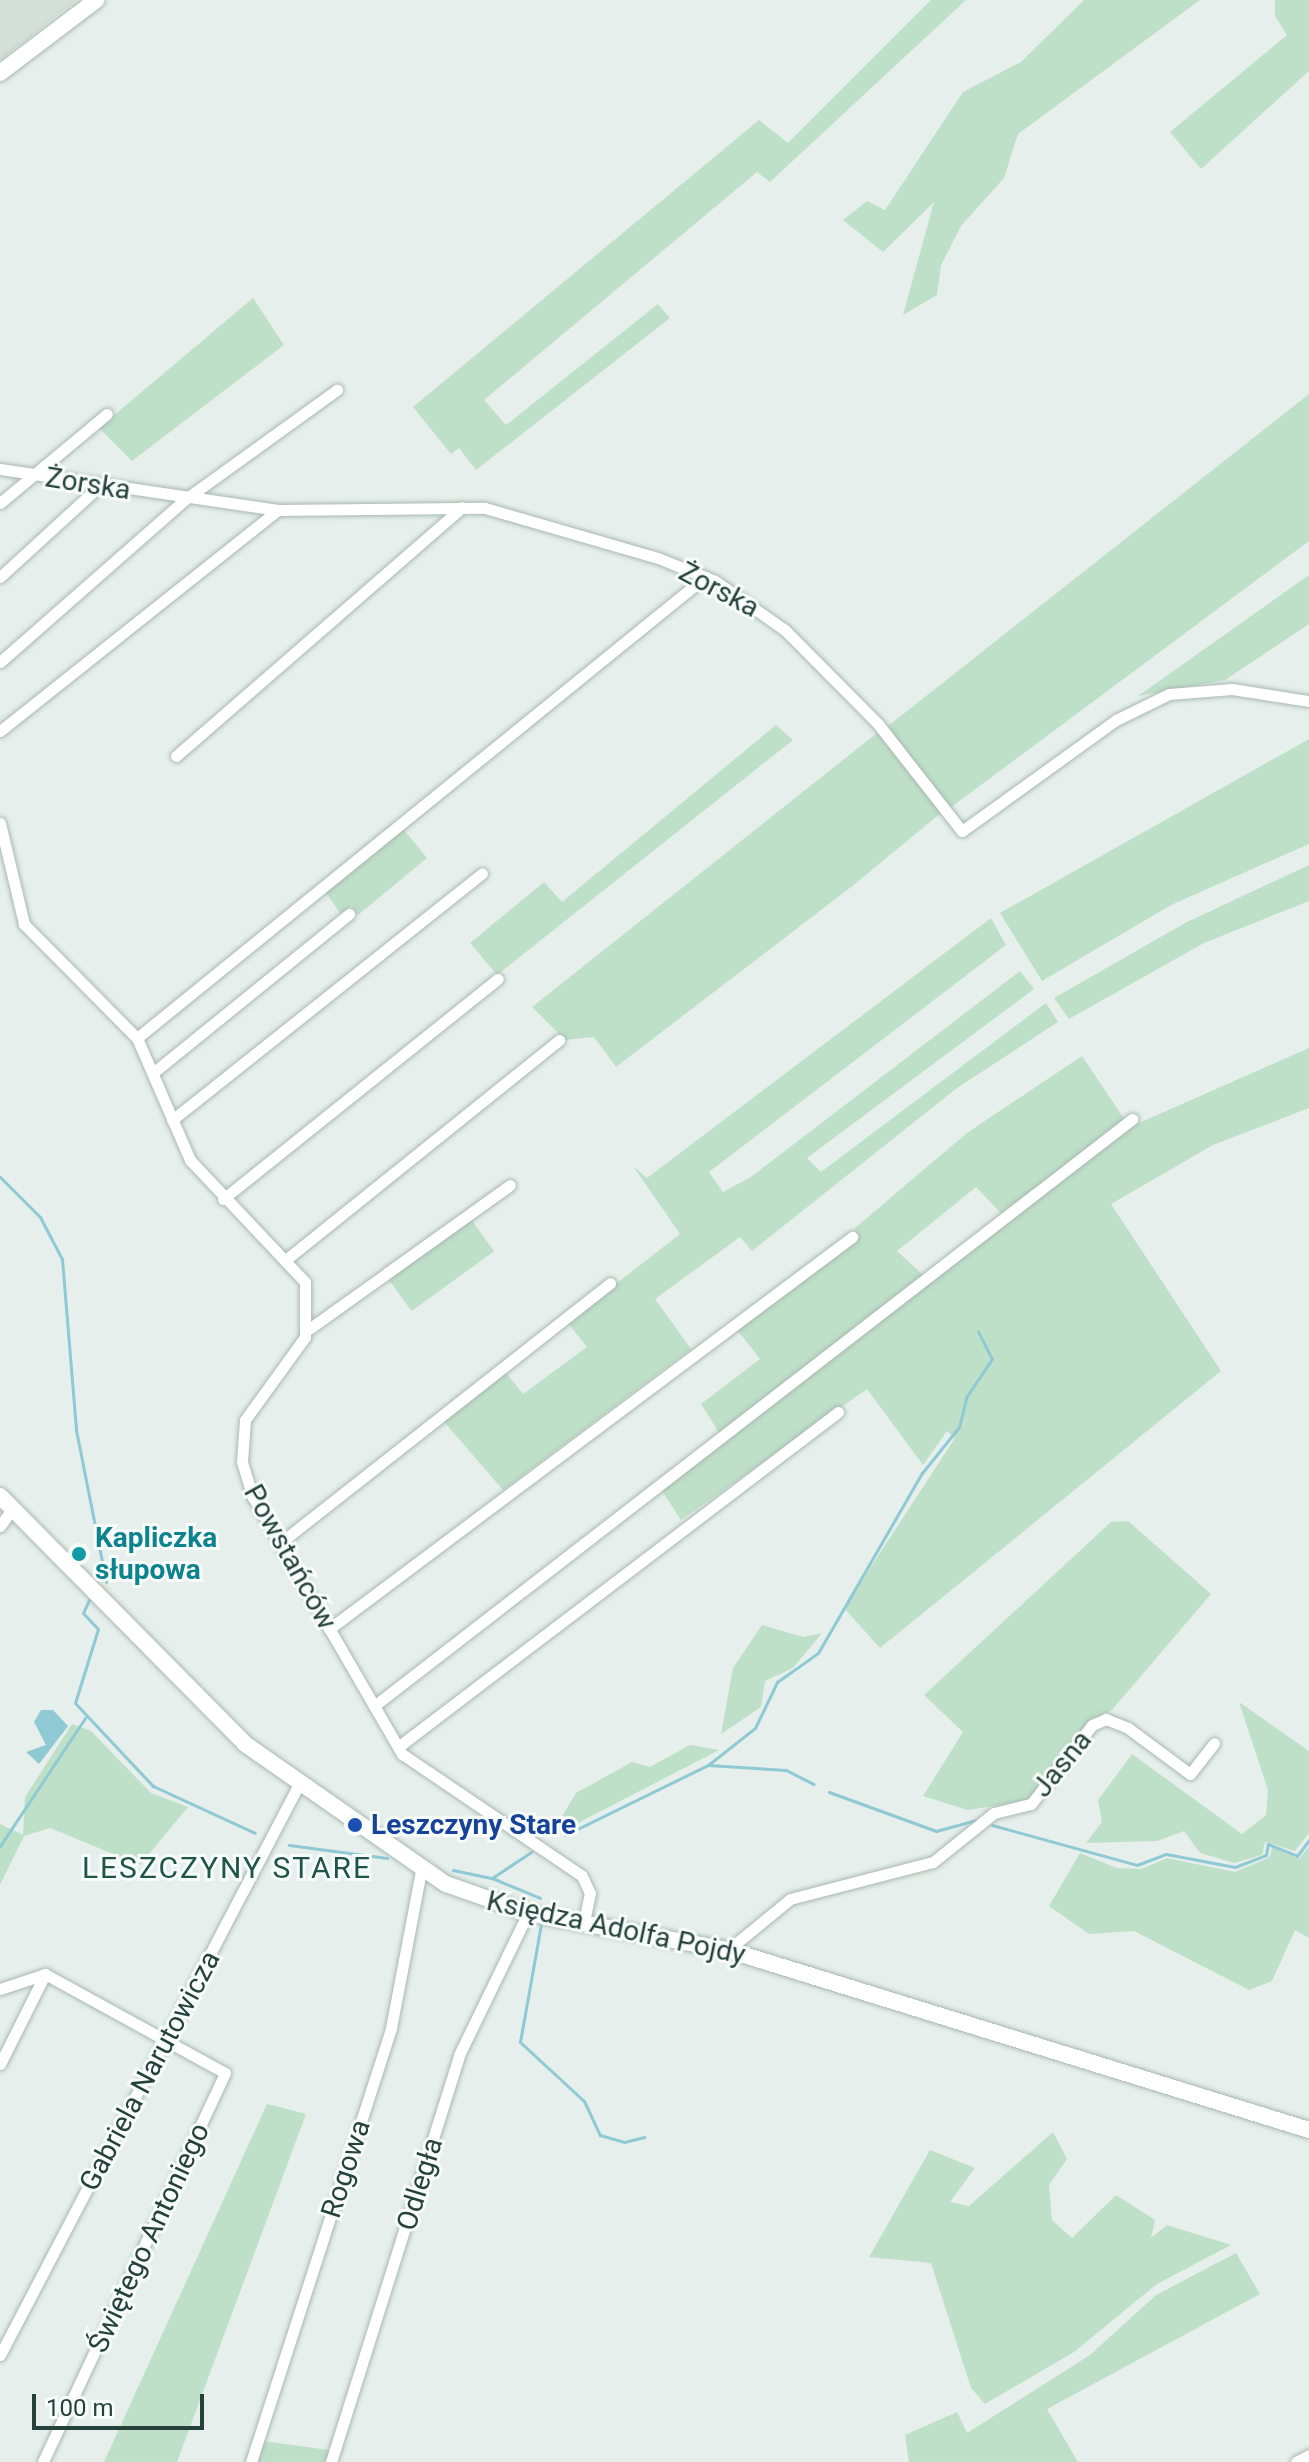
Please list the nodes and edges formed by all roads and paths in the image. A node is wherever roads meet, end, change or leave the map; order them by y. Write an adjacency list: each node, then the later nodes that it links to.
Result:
1 (96, 0): 2 (street)
2 (0, 73)
3 (337, 390): 8 (street)
4 (107, 414): 6 (street)
5 (0, 469): 6 (street, Żorska)
6 (30, 475): 7 (street, Żorska); 9 (street)
7 (97, 488): 8 (street, Żorska); 12 (street)
8 (187, 498): 11 (street, Żorska); 14 (street)
9 (0, 503)
10 (462, 506): 11 (street, Żorska); 13 (street, Żorska); 17 (street)
11 (278, 510): 16 (street)
12 (0, 577)
13 (705, 577): 15 (street, Żorska); 24 (street)
14 (0, 662)
15 (1309, 701)
16 (0, 731)
17 (176, 756)
18 (0, 823): 20 (street)
19 (482, 873): 28 (street)
20 (10, 882): 21 (street); 24 (street)
21 (0, 891)
22 (349, 914): 26 (street)
23 (498, 979): 30 (street)
24 (137, 1038): 26 (street)
25 (559, 1040): 32 (street)
26 (154, 1072): 28 (street)
27 (1132, 1119): 40 (street)
28 (172, 1120): 30 (street)
29 (510, 1185): 34 (street, Powstańców)
30 (223, 1199): 32 (street)
31 (852, 1237): 39 (street)
32 (288, 1258): 34 (street)
33 (610, 1283): 38 (street)
34 (309, 1329): 38 (street, Powstańców)
35 (838, 1412): 42 (street)
36 (6, 1503): 37 (street); 43 (street, Księdza Adolfa Pojdy)
37 (0, 1526)
38 (280, 1543): 39 (street, Powstańców)
39 (329, 1629): 40 (street, Powstańców)
40 (374, 1706): 42 (street, Powstańców)
41 (1214, 1743): 47 (street, Jasna)
42 (398, 1747): 46 (street, Powstańców)
43 (298, 1786): 44 (street, Księdza Adolfa Pojdy); 50 (street, Gabriela Narutowicza)
44 (421, 1870): 45 (street, Księdza Adolfa Pojdy); 56 (street, Rogowa)
45 (528, 1913): 46 (street, Księdza Adolfa Pojdy); 57 (street, Odległa)
46 (584, 1921): 47 (street, Księdza Adolfa Pojdy)
47 (728, 1950): 52 (street, Księdza Adolfa Pojdy)
48 (45, 1974): 49 (street); 50 (street); 51 (street)
49 (0, 1989)
50 (170, 2037): 53 (street, Gabriela Narutowicza); 55 (street, Świętego Antoniego)
51 (0, 2064)
52 (1309, 2130)
53 (0, 2355)
54 (1309, 2455): 58 (street)
55 (43, 2462)
56 (251, 2462)
57 (331, 2462)
58 (1296, 2462)

